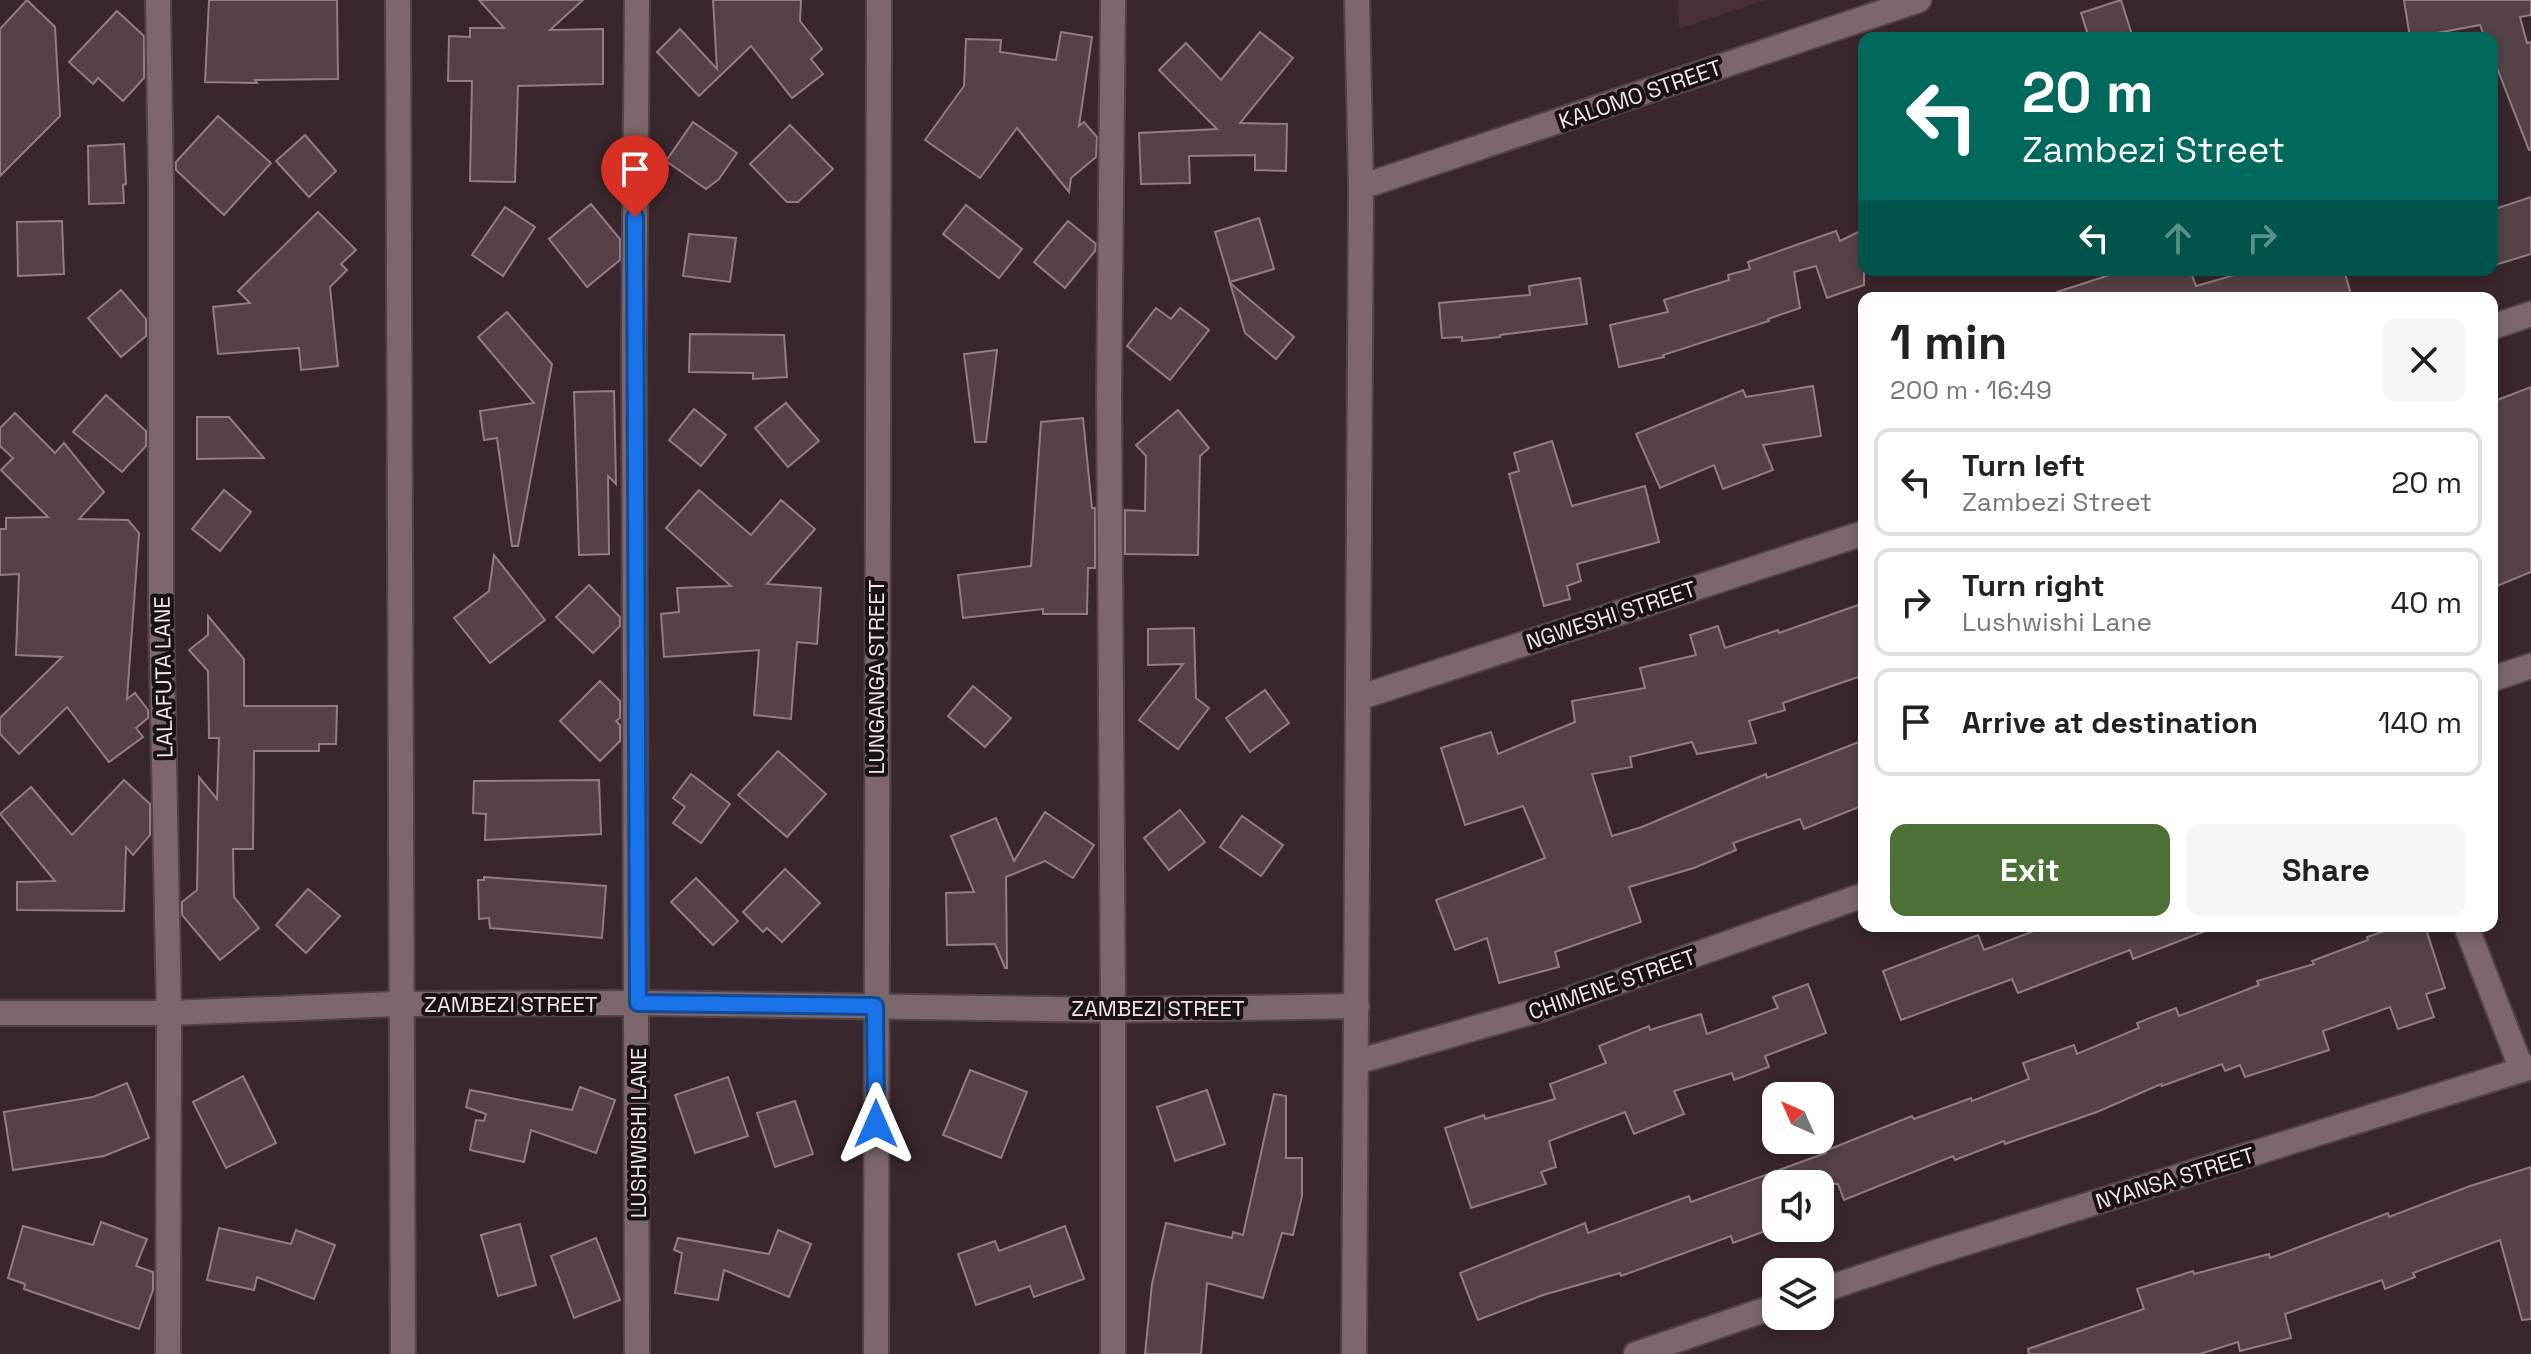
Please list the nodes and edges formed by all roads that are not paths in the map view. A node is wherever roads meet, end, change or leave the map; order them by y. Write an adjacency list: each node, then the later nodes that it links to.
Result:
1 (158, 0): 23 (street, LALAFUTA LANE)
2 (398, 0): 18 (street)
3 (637, 0): 17 (street, LUSHWISHI LANE)
4 (879, 0): 19 (street, LUNGANGA STREET)
5 (1113, 0): 21 (street)
6 (1357, 0): 8 (street)
7 (1919, 0): 8 (street, KALOMO STREET)
8 (1361, 187): 14 (street)
9 (2531, 314): 10 (street)
10 (2498, 325)
11 (1858, 535): 14 (street, NGWESHI STREET)
12 (2531, 666): 13 (street)
13 (2498, 677)
14 (1358, 698): 20 (street)
15 (1858, 897): 24 (street, CHIMENE STREET)
16 (2469, 932): 25 (street)
17 (638, 1003): 18 (street, ZAMBEZI STREET); 19 (street, ZAMBEZI STREET); 30 (street, LUSHWISHI LANE)
18 (402, 1004): 23 (street, ZAMBEZI STREET); 29 (street)
19 (875, 1006): 21 (street, ZAMBEZI STREET); 31 (street, LUNGANGA STREET)
20 (1357, 1006): 21 (street, ZAMBEZI STREET); 24 (street)
21 (1113, 1010): 32 (street)
22 (0, 1013): 23 (street, ZAMBEZI STREET)
23 (169, 1013): 28 (street, LALAFUTA LANE)
24 (1356, 1062): 33 (street)
25 (2526, 1068): 26 (street, NYANSA STREET)
26 (1834, 1286)
27 (1762, 1311): 34 (street)
28 (168, 1354)
29 (403, 1354)
30 (637, 1354)
31 (876, 1354)
32 (1113, 1354)
33 (1354, 1354)
34 (1636, 1354)

